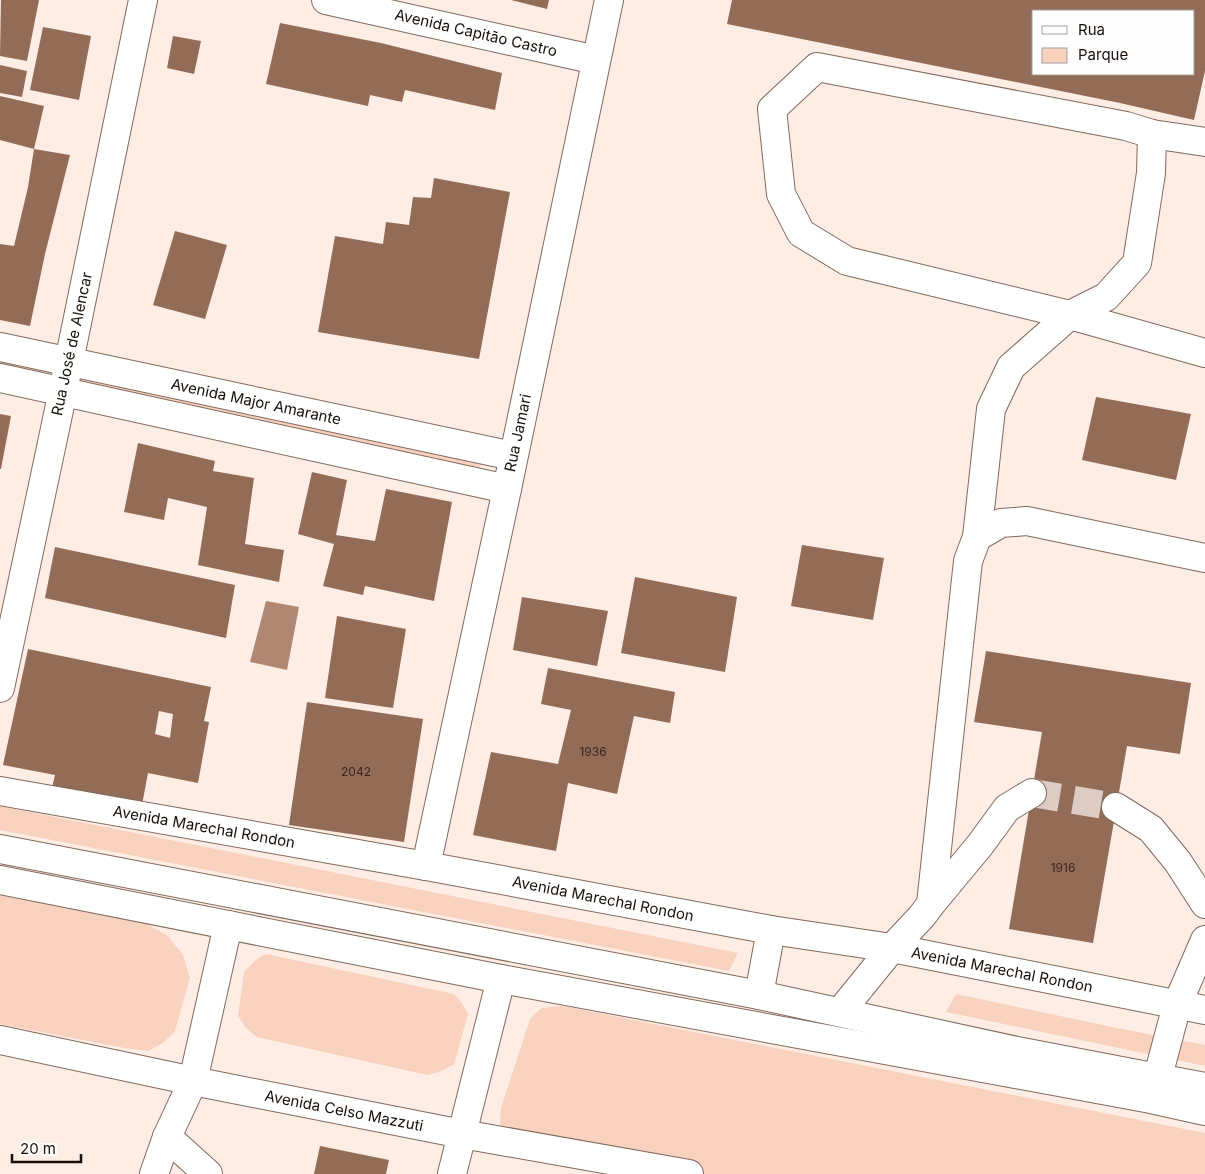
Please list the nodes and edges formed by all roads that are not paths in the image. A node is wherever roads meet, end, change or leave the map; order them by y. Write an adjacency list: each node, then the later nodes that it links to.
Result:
1 (142, 0): 10 (main road, Rua José de Alencar)
2 (326, 0): 4 (main road, Avenida Capitão Castro)
3 (609, 0): 4 (main road, Rua Jamari)
4 (596, 60): 13 (main road, Rua Jamari)
5 (1152, 134): 6 (main road); 7 (main road); 7 (main road)
6 (1205, 142)
7 (1070, 315): 9 (main road); 15 (main road)
8 (0, 347): 10 (main road, Avenida Major Amarante)
9 (1205, 353)
10 (69, 362): 12 (main road, Rua José de Alencar); 13 (main road, Avenida Major Amarante)
11 (0, 378): 12 (main road, Avenida Major Amarante)
12 (63, 391): 14 (main road, Avenida Major Amarante); 17 (main road, Rua José de Alencar)
13 (513, 456): 14 (main road, Rua Jamari)
14 (507, 489): 22 (main road, Rua Jamari)
15 (977, 537): 16 (main road); 25 (main road)
16 (1205, 558)
17 (0, 688)
18 (0, 791): 22 (main road, Avenida Marechal Rondon)
19 (1032, 792): 25 (main road)
20 (1116, 807): 26 (main road)
21 (0, 849): 24 (main road)
22 (426, 866): 28 (main road, Avenida Marechal Rondon)
23 (0, 880): 27 (main road)
24 (291, 904): 27 (main road); 32 (main road)
25 (931, 904): 30 (main road)
26 (1205, 904)
27 (228, 924): 31 (main road); 37 (main road)
28 (771, 930): 30 (main road, Avenida Marechal Rondon); 32 (main road)
29 (1205, 940): 33 (main road)
30 (892, 948): 33 (main road, Avenida Marechal Rondon); 35 (main road)
31 (501, 979): 39 (main road); 41 (main road)
32 (759, 995): 35 (main road)
33 (1177, 1005): 34 (main road, Avenida Marechal Rondon); 39 (main road)
34 (1205, 1010)
35 (840, 1012): 39 (main road)
36 (0, 1040): 37 (main road, Avenida Celso Mazzuti)
37 (193, 1081): 41 (main road, Avenida Celso Mazzuti); 42 (main road)
38 (1205, 1087): 39 (main road)
39 (1155, 1088): 40 (main road)
40 (1205, 1111)
41 (462, 1134): 45 (main road); 46 (main road, Avenida Celso Mazzuti)
42 (167, 1137): 43 (main road); 44 (main road)
43 (154, 1174)
44 (208, 1174)
45 (452, 1174)
46 (690, 1174)

